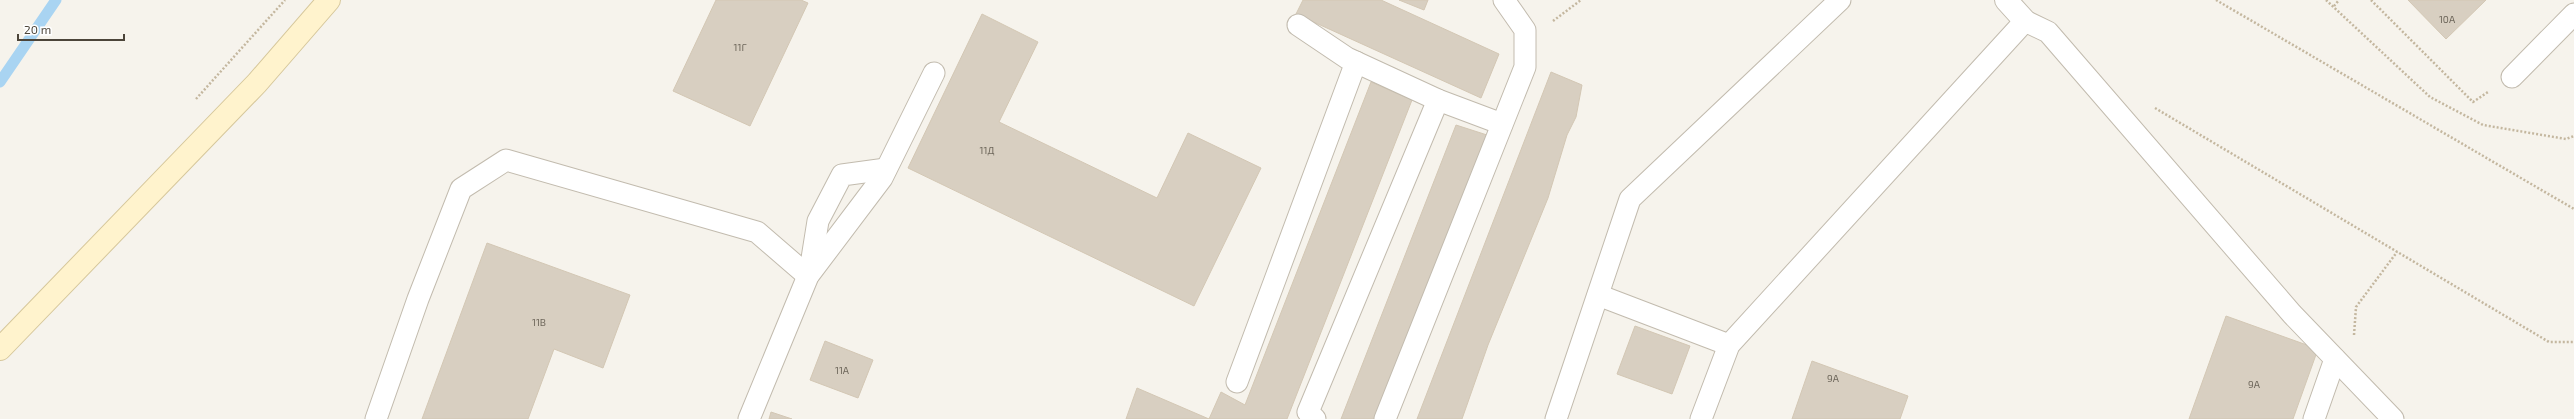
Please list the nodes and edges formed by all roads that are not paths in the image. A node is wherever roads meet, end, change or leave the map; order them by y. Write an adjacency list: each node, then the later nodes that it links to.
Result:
1 (329, 0): 17 (street)
2 (1504, 0): 12 (lane)
3 (1840, 0): 15 (lane)
4 (2006, 0): 6 (street)
5 (2574, 14): 10 (lane)
6 (2025, 21): 16 (lane); 18 (lane)
7 (1298, 26): 8 (lane)
8 (1356, 62): 11 (lane); 19 (lane)
9 (934, 73): 13 (lane)
10 (2512, 77)
11 (1438, 100): 12 (lane); 23 (lane)
12 (1502, 124): 24 (lane)
13 (886, 169): 14 (lane); 14 (lane)
14 (809, 274): 21 (lane); 22 (lane)
15 (1598, 295): 16 (lane); 25 (lane)
16 (1729, 345): 26 (lane)
17 (0, 349)
18 (2334, 359): 20 (lane); 27 (lane)
19 (1237, 382)
20 (2384, 415)
21 (376, 419)
22 (749, 419)
23 (1315, 419)
24 (1385, 419)
25 (1556, 419)
26 (1701, 419)
27 (2314, 419)

